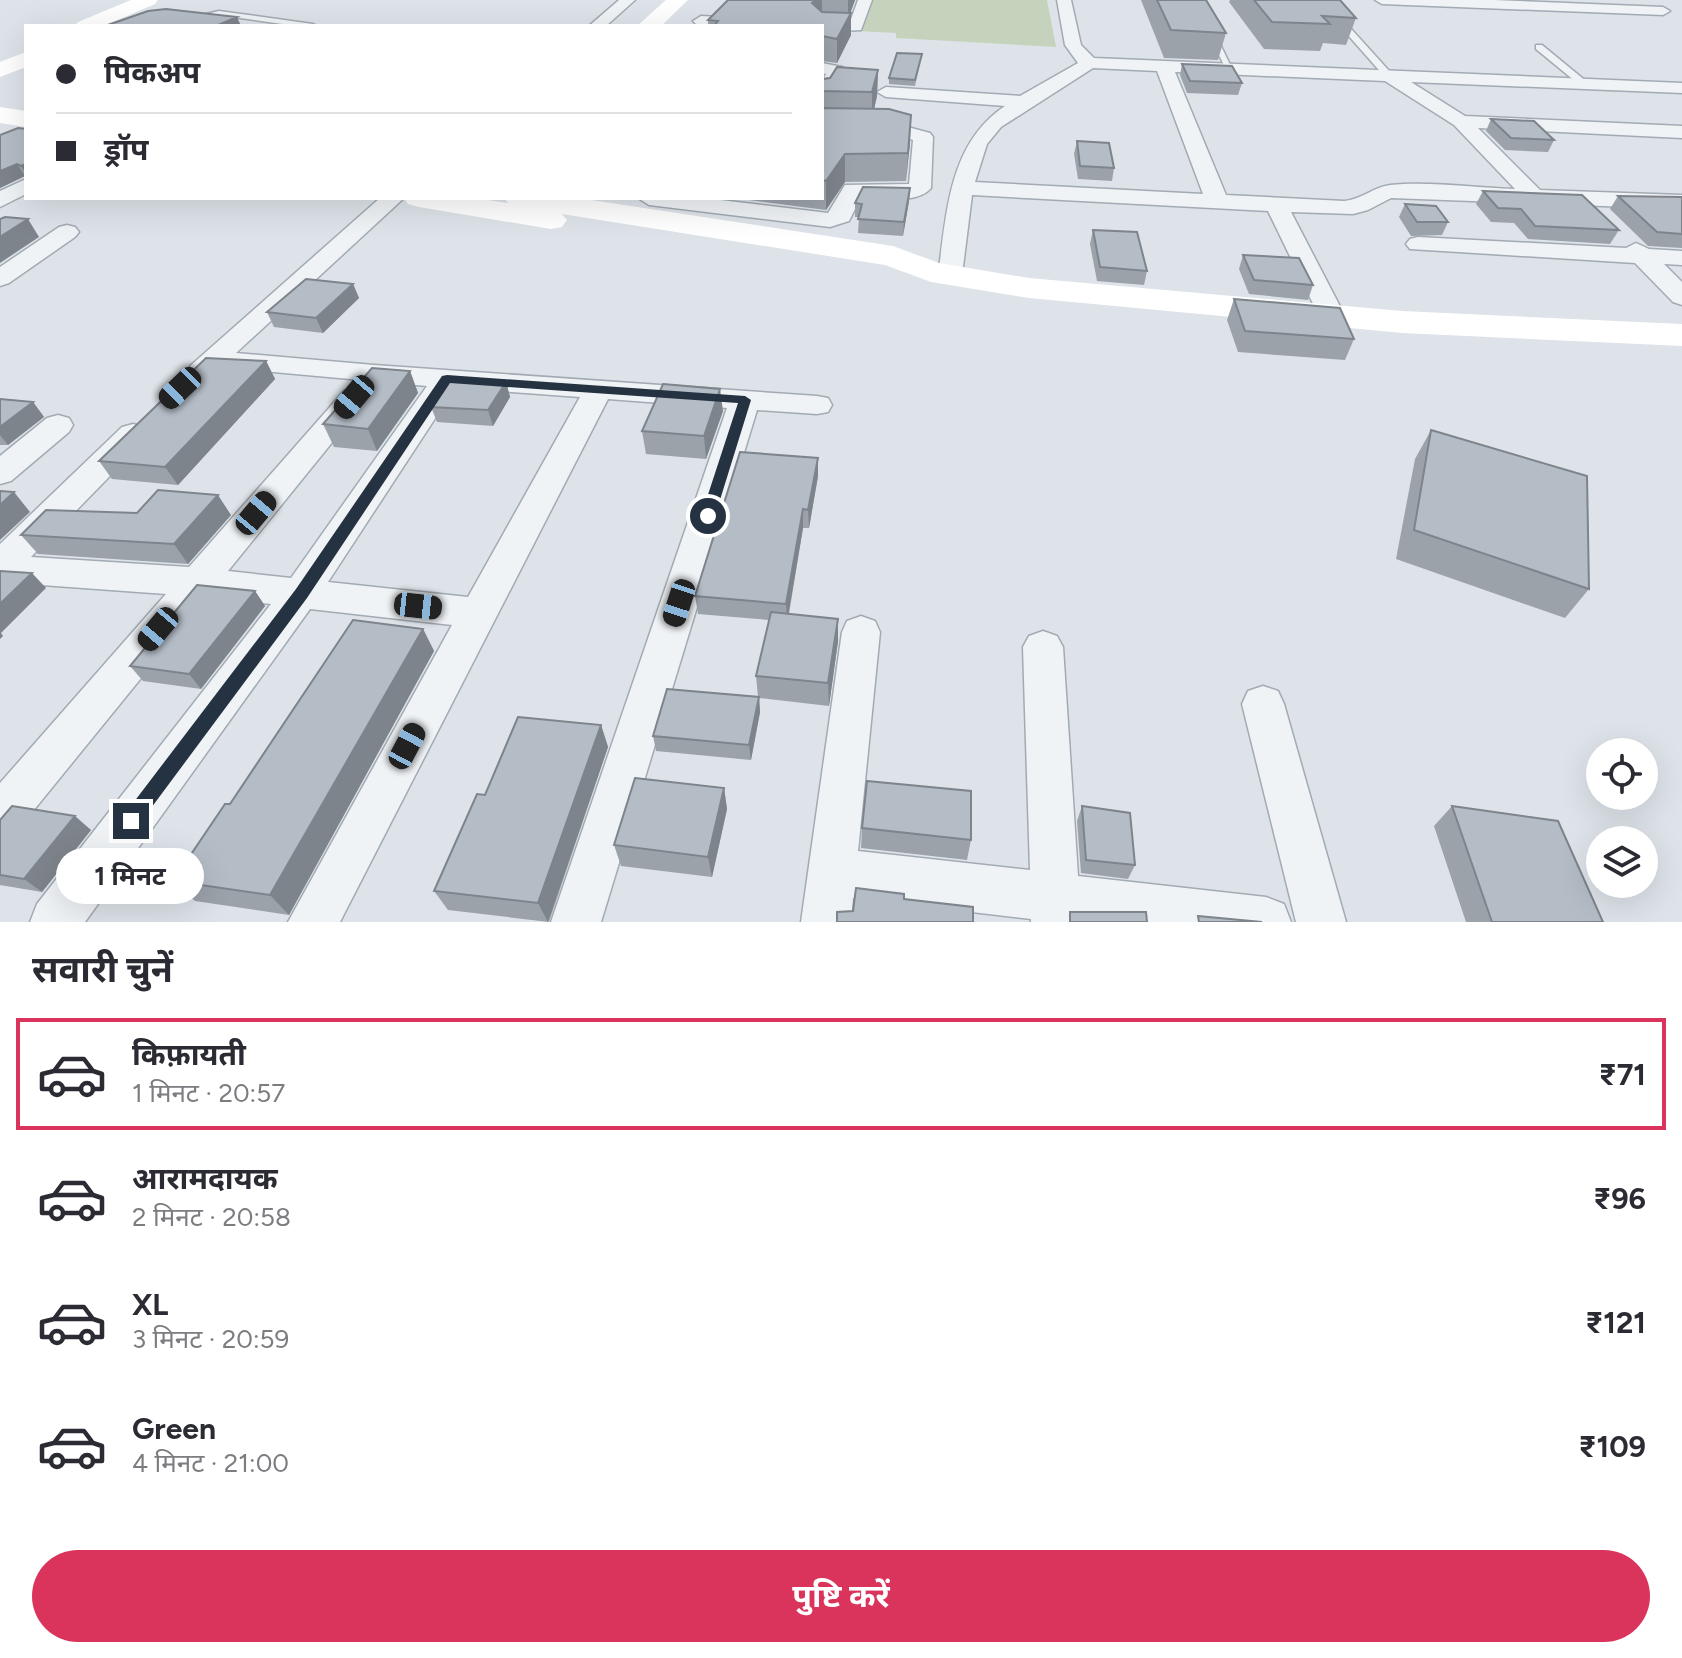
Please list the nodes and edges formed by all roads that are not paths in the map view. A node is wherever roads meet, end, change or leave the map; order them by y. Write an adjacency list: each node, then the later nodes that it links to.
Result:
1 (148, 0): 15 (street)
2 (165, 0): 16 (street)
3 (628, 0): 19 (street)
4 (652, 0): 20 (street)
5 (678, 0): 21 (street)
6 (865, 0): 23 (street)
7 (1064, 0): 25 (street)
8 (1195, 0): 28 (lane)
9 (1321, 0): 29 (lane)
10 (1382, 0): 12 (street)
11 (1645, 0): 14 (street)
12 (1433, 1): 14 (street)
13 (724, 4): 22 (street)
14 (1672, 10)
15 (90, 24)
16 (112, 24)
17 (172, 24): 18 (lane)
18 (291, 24)
19 (599, 24)
20 (626, 24)
21 (650, 24)
22 (705, 24)
23 (824, 27)
24 (1539, 47): 30 (lane)
25 (1090, 63): 26 (street); 34 (street)
26 (1164, 66): 28 (street); 47 (street)
27 (824, 68): 33 (street)
28 (1230, 69): 29 (street)
29 (1388, 75): 30 (street); 35 (street)
30 (1592, 84): 31 (street); 37 (street)
31 (1682, 88)
32 (886, 92): 34 (street)
33 (824, 94)
34 (1027, 102): 39 (street)
35 (1461, 121): 37 (street); 40 (street)
36 (824, 126): 50 (street)
37 (1674, 134)
38 (24, 186): 42 (street)
39 (962, 188): 47 (street); 55 (street)
40 (1534, 196): 41 (street); 49 (street)
41 (1582, 198): 48 (street); 53 (street)
42 (0, 200)
43 (391, 200): 60 (street)
44 (448, 200): 55 (street)
45 (545, 200): 50 (street)
46 (656, 200): 50 (street)
47 (1217, 201): 49 (street)
48 (1682, 202)
49 (1276, 204): 58 (street)
50 (716, 217): 55 (street)
51 (67, 232): 56 (street)
52 (1418, 244): 53 (street)
53 (1643, 256): 54 (street); 57 (street)
54 (1682, 258)
55 (941, 274): 58 (street)
56 (0, 278)
57 (1682, 297)
58 (1332, 316): 59 (street)
59 (1682, 335)
60 (212, 358): 61 (street); 63 (street)
61 (374, 374): 62 (street); 71 (street)
62 (447, 379): 64 (street); 72 (street)
63 (180, 388)
64 (599, 389): 65 (street); 73 (street)
65 (745, 400): 66 (street); 82 (street)
66 (817, 405)
67 (148, 419): 70 (street)
68 (58, 425): 69 (street)
69 (0, 473)
70 (0, 567): 71 (street)
71 (197, 582): 72 (street); 77 (street)
72 (301, 593): 73 (street); 80 (street)
73 (477, 613): 81 (street)
74 (861, 632): 78 (street)
75 (1043, 647): 79 (street)
76 (1263, 704): 85 (street)
77 (0, 817)
78 (833, 872): 79 (street); 83 (street)
79 (1055, 910): 84 (street)
80 (55, 922)
81 (313, 922)
82 (576, 922)
83 (826, 922)
84 (1266, 922)
85 (1321, 922)

